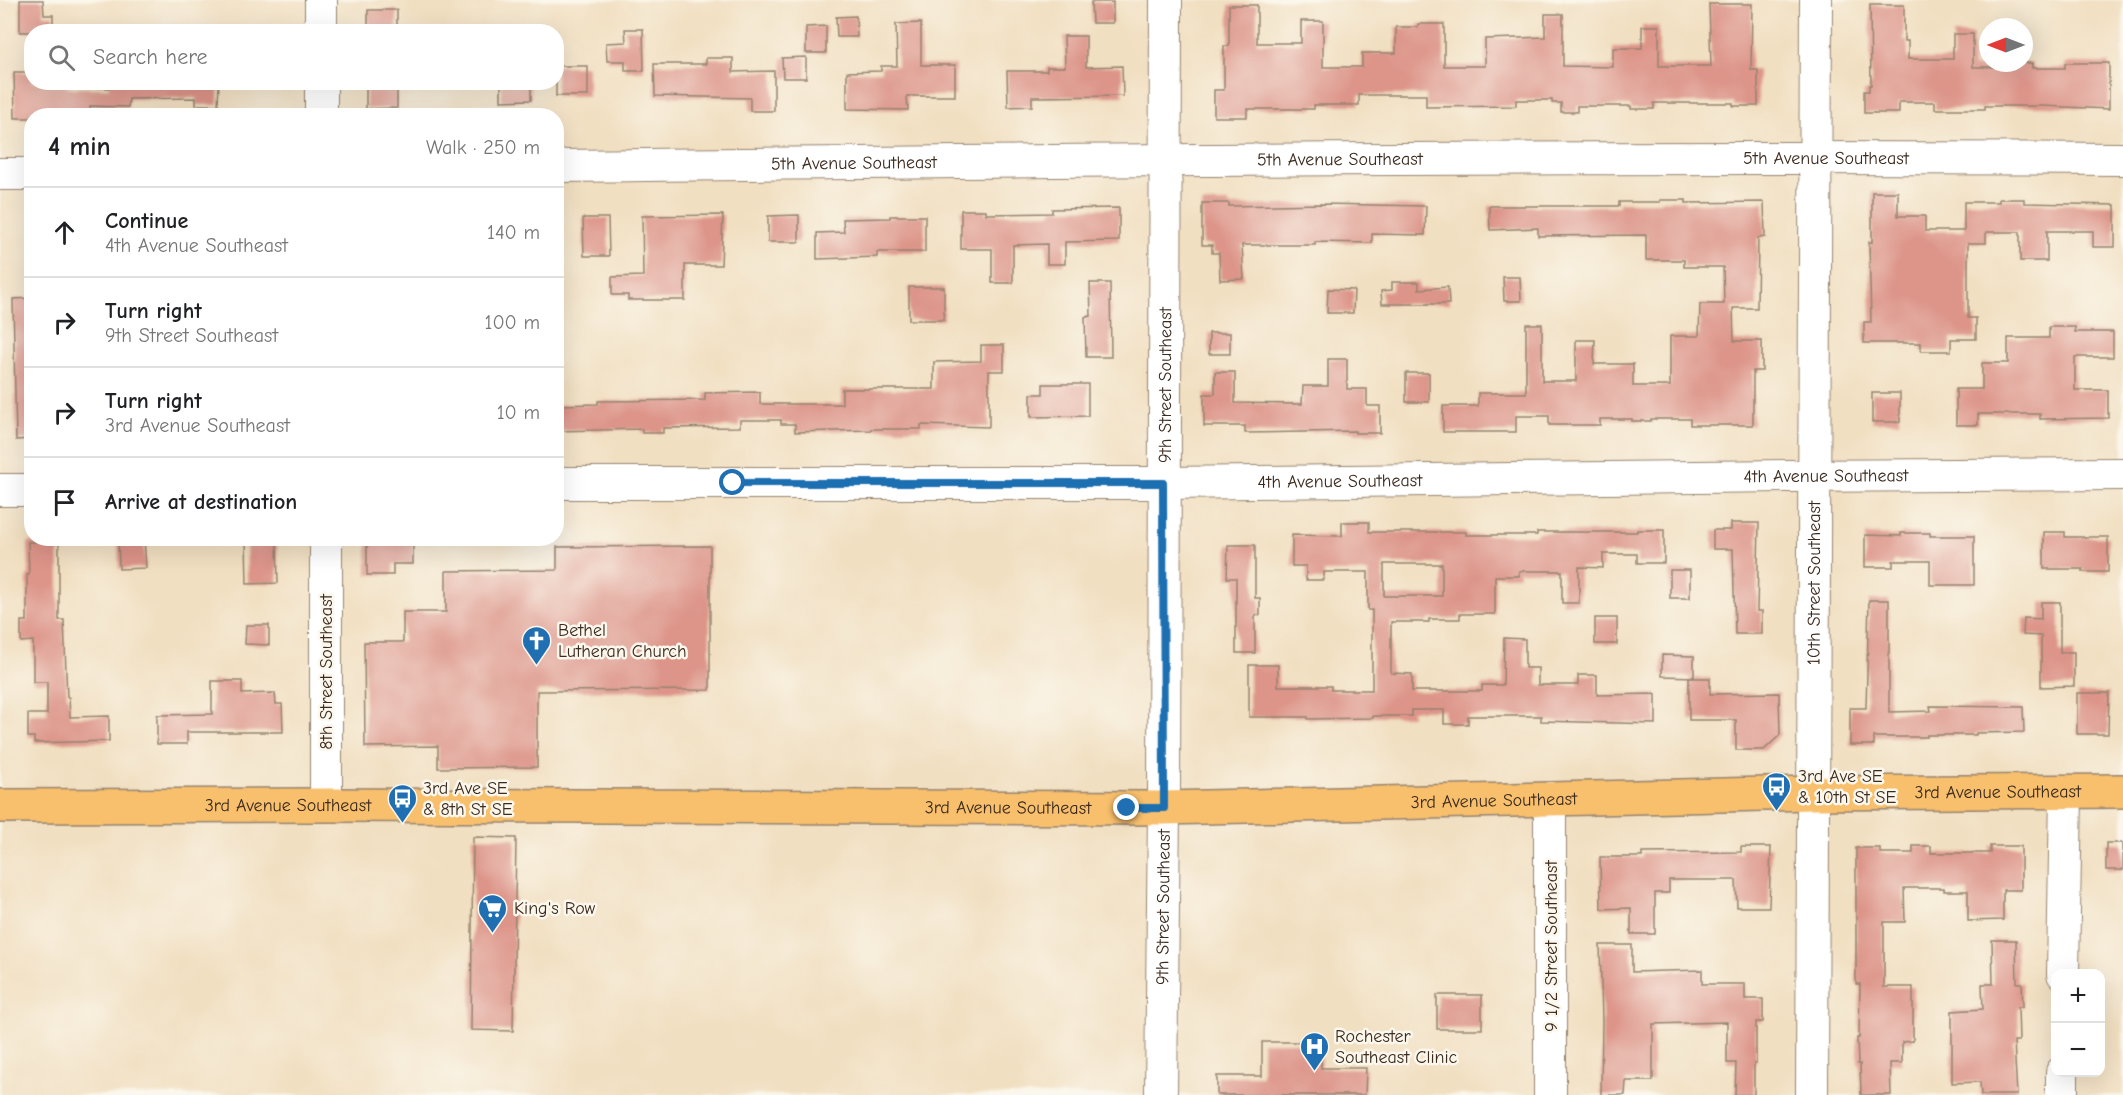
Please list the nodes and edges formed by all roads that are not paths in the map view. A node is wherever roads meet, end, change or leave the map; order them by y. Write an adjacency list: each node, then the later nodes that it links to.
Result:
1 (321, 0): 4 (street)
2 (1166, 0): 8 (street, 9th Street Southeast)
3 (1816, 0): 7 (street, 10th Street Southeast)
4 (321, 24)
5 (321, 90): 6 (street)
6 (321, 108)
7 (1816, 157): 8 (street, 5th Avenue Southeast); 9 (street, 5th Avenue Southeast); 14 (street, 10th Street Southeast)
8 (1166, 159): 10 (street, 5th Avenue Southeast); 16 (street, 9th Street Southeast)
9 (2123, 159)
10 (564, 166)
11 (0, 174): 12 (street)
12 (24, 174)
13 (2123, 474): 14 (street, 4th Avenue Southeast)
14 (1814, 476): 16 (street, 4th Avenue Southeast); 22 (street, 10th Street Southeast)
15 (564, 483): 16 (street, 4th Avenue Southeast)
16 (1163, 483): 26 (street, 9th Street Southeast)
17 (0, 490): 18 (street)
18 (24, 490)
19 (326, 546): 24 (street, 8th Street Southeast)
20 (2066, 791): 21 (main road, 3rd Avenue Southeast); 22 (main road, 3rd Avenue Southeast); 27 (street)
21 (2123, 791)
22 (1813, 793): 23 (main road, 3rd Avenue Southeast); 31 (street, 10th Street Southeast)
23 (1550, 798): 26 (main road, 3rd Avenue Southeast); 30 (street, 9 1/2 Street Southeast)
24 (326, 804): 25 (main road, 3rd Avenue Southeast); 26 (main road, 3rd Avenue Southeast)
25 (0, 806)
26 (1164, 808): 29 (street, 9th Street Southeast)
27 (2063, 969)
28 (2062, 1077): 32 (street)
29 (1161, 1095)
30 (1550, 1095)
31 (1812, 1095)
32 (2062, 1095)

